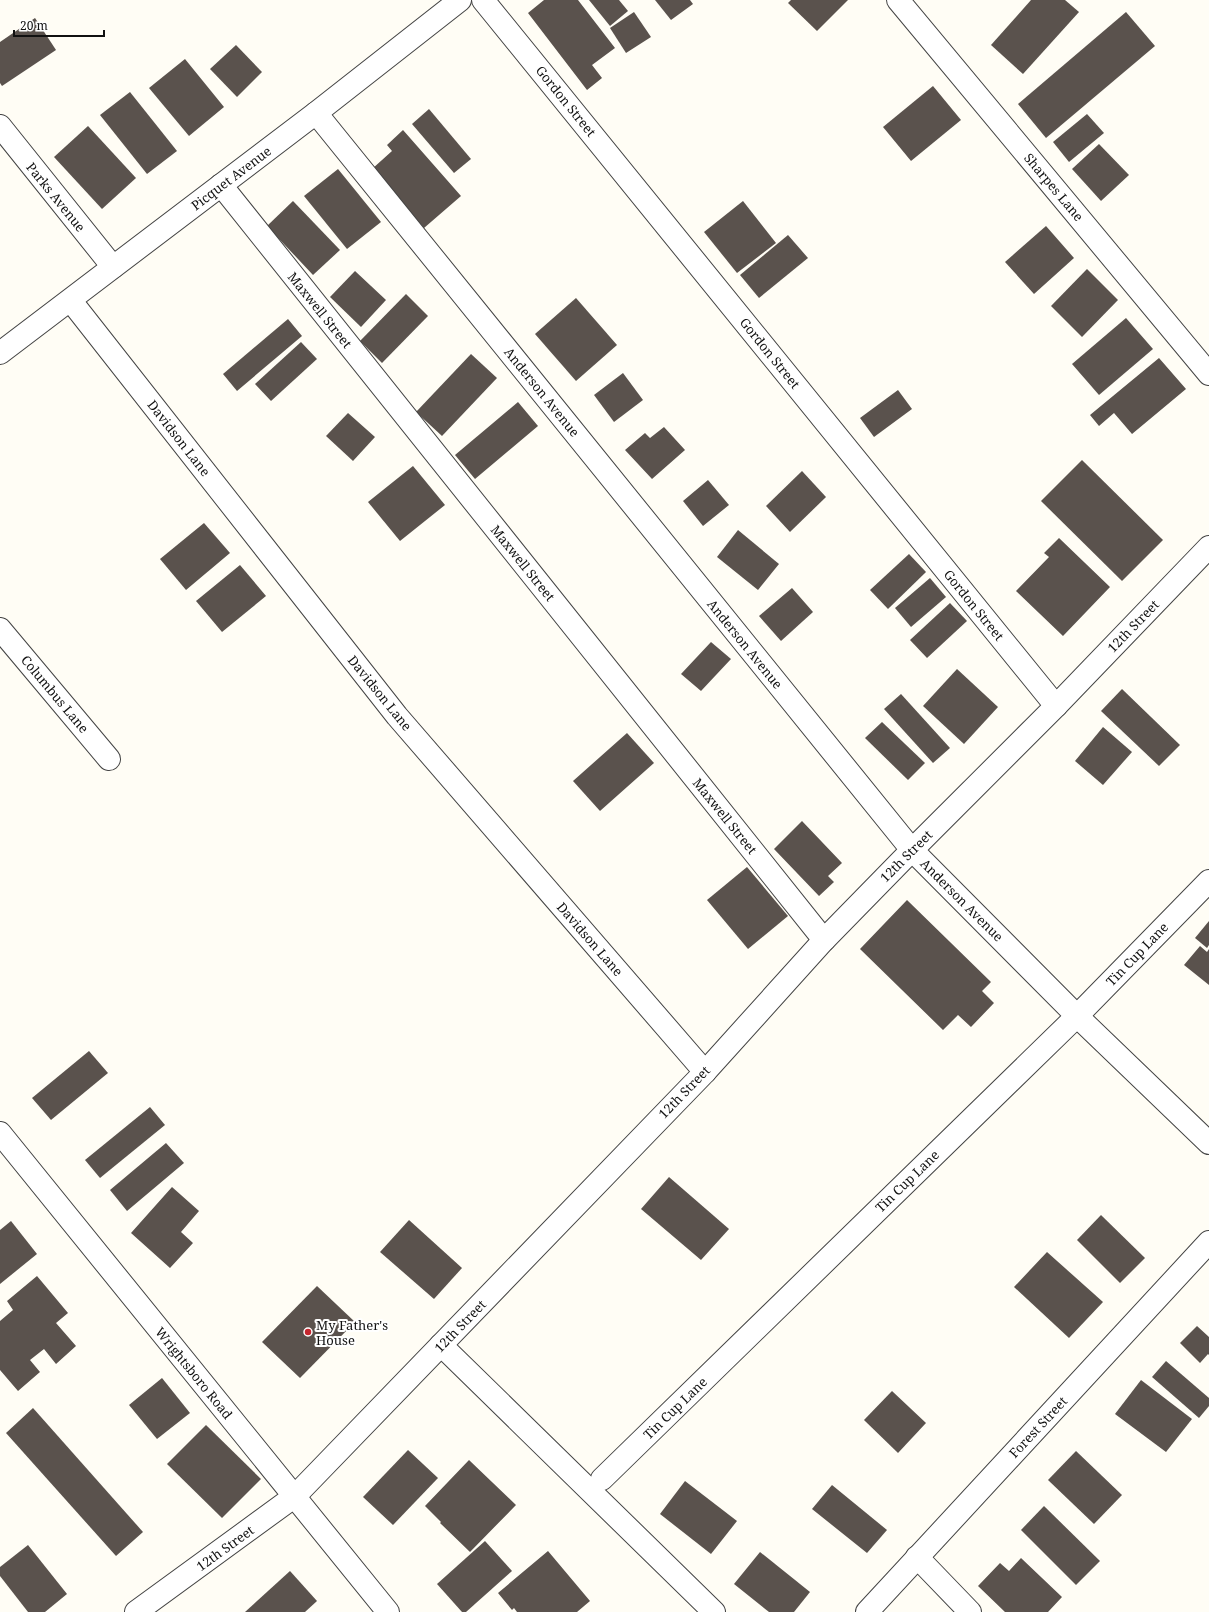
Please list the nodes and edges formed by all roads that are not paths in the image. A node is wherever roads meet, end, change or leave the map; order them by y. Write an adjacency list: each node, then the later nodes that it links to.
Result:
1 (460, 0): 4 (street, Picquet Avenue)
2 (483, 0): 13 (street, Gordon Street)
3 (898, 0): 10 (street, Sharpes Lane)
4 (316, 113): 6 (street, Picquet Avenue); 15 (street, Anderson Avenue)
5 (0, 126): 7 (street, Parks Avenue)
6 (221, 185): 7 (street, Picquet Avenue); 17 (street, Maxwell Street)
7 (113, 267): 8 (street, Picquet Avenue)
8 (70, 301): 9 (street, Picquet Avenue); 19 (street, Davidson Lane)
9 (0, 353)
10 (1209, 374)
11 (1209, 547): 13 (street, 12th Street)
12 (0, 629): 14 (street, Columbus Lane)
13 (1056, 706): 15 (street, 12th Street)
14 (109, 759)
15 (912, 850): 17 (street, 12th Street); 18 (street, Anderson Avenue)
16 (1209, 881): 18 (street, Tin Cup Lane)
17 (824, 940): 19 (street, 12th Street)
18 (1077, 1016): 21 (street, Anderson Avenue); 24 (street, Tin Cup Lane)
19 (705, 1072): 23 (street, 12th Street)
20 (0, 1133): 25 (street, Wrightsboro Road)
21 (1209, 1143)
22 (1209, 1242): 26 (street, Forest Street)
23 (441, 1345): 25 (street, 12th Street); 29 (street)
24 (602, 1479)
25 (295, 1496): 27 (street, 12th Street); 28 (street, Wrightsboro Road)
26 (917, 1557): 30 (street, Forest Street); 31 (street)
27 (136, 1612)
28 (388, 1612)
29 (714, 1612)
30 (866, 1612)
31 (970, 1612)

